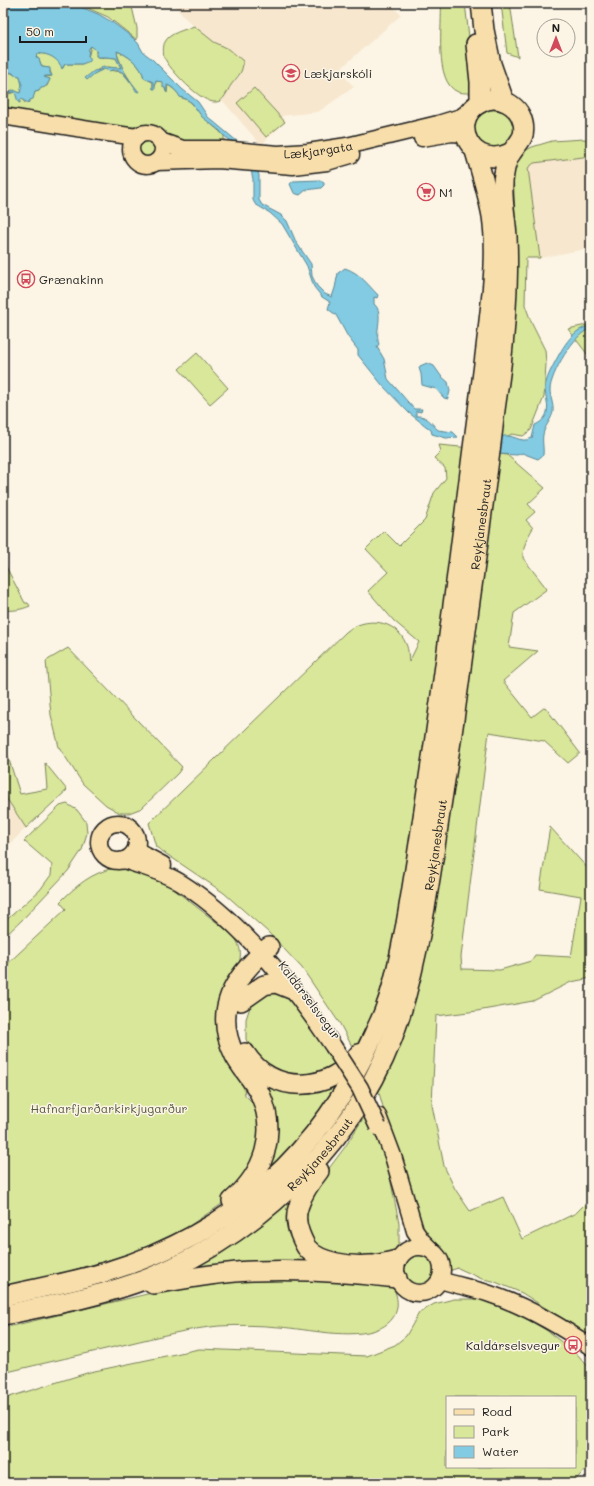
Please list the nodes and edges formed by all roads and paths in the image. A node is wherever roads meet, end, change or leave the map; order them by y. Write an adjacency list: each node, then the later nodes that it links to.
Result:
1 (471, 3): 4 (highway)
2 (481, 3): 3 (highway)
3 (504, 101): 4 (highway); 10 (highway)
4 (476, 106): 6 (highway); 12 (main road, Lækjargata)
5 (3, 116): 8 (main road)
6 (466, 134): 9 (highway); 12 (main road, Lækjargata)
7 (160, 141): 8 (main road); 11 (main road, Lækjargata); 13 (main road)
8 (134, 143): 13 (main road)
9 (475, 151): 10 (highway); 17 (highway, Reykjanesbraut)
10 (512, 152): 21 (highway, Reykjanesbraut)
11 (223, 154): 12 (main road, Lækjargata); 13 (main road, Lækjargata)
12 (273, 159)
13 (156, 162)
14 (136, 849): 15 (main road); 15 (main road); 16 (main road, Kaldárselsvegur)
15 (124, 860): 16 (main road, Kaldárselsvegur)
16 (269, 955): 18 (main road, Kaldárselsvegur); 19 (highway); 20 (main road, Kaldárselsvegur); 24 (highway)
17 (392, 986): 19 (highway); 24 (highway, Reykjanesbraut)
18 (291, 989): 19 (highway); 20 (main road, Kaldárselsvegur)
19 (240, 1001)
20 (337, 1043): 22 (main road, Kaldárselsvegur, bridge)
21 (358, 1106): 25 (highway); 27 (highway, Reykjanesbraut)
22 (378, 1122): 23 (main road, Kaldárselsvegur); 25 (main road, Kaldárselsvegur)
23 (430, 1250): 25 (main road); 26 (main road)
24 (159, 1252): 28 (highway, Reykjanesbraut)
25 (398, 1264): 26 (main road); 27 (highway)
26 (440, 1280): 30 (main road)
27 (110, 1291): 29 (highway, Reykjanesbraut)
28 (3, 1296)
29 (3, 1315)
30 (591, 1347)

